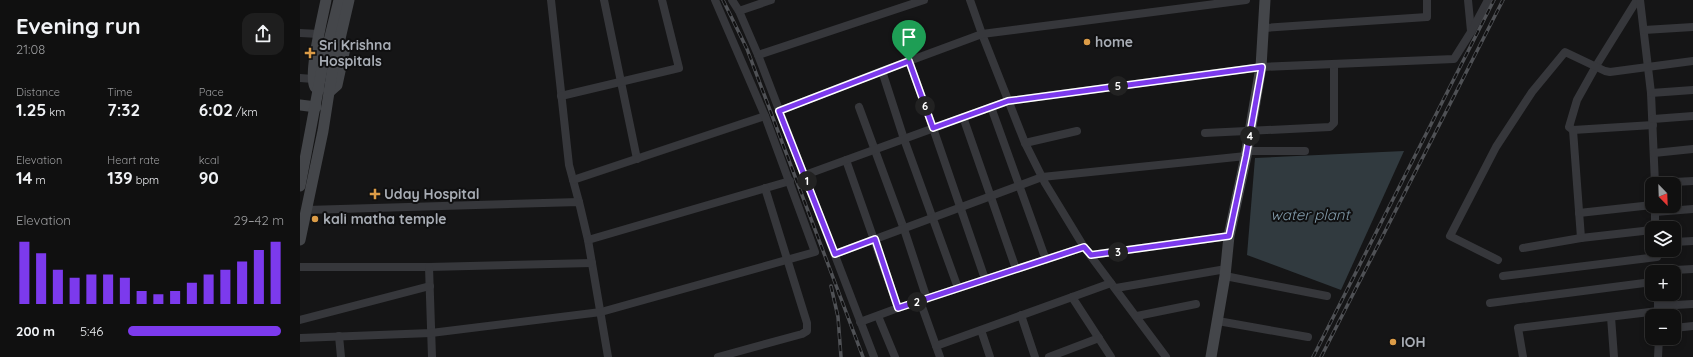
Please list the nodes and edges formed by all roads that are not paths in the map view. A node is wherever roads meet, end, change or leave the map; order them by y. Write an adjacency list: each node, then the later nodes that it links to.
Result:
1 (326, 0): 25 (main road)
2 (339, 0): 34 (main road)
3 (349, 0): 34 (main road)
4 (354, 0): 39 (main road)
5 (551, 0): 42 (street)
6 (604, 0): 38 (street)
7 (662, 0): 38 (street)
8 (715, 0): 49 (street)
9 (732, 0): 19 (street)
10 (771, 0): 19 (street)
11 (924, 0): 27 (street)
12 (970, 0): 26 (street)
13 (1246, 0): 26 (street)
14 (1265, 0): 21 (main road)
15 (1426, 0): 21 (street)
16 (1468, 0): 23 (street)
17 (1488, 0): 23 (street)
18 (1638, 0): 22 (street); 31 (street)
19 (739, 11): 27 (street)
20 (1693, 27): 22 (street)
21 (1264, 28): 33 (main road)
22 (1644, 30): 32 (street)
23 (1471, 32): 30 (street)
24 (300, 33): 25 (street)
25 (319, 34): 37 (main road)
26 (982, 34): 28 (street); 43 (street)
27 (758, 55): 48 (street)
28 (909, 61): 35 (street); 53 (street)
29 (1693, 61): 32 (street)
30 (1334, 65): 33 (street); 54 (street)
31 (1596, 66): 32 (street); 55 (street); 102 (street)
32 (1647, 66): 41 (street)
33 (1262, 67): 43 (street); 54 (main road)
34 (327, 71): 39 (main road)
35 (882, 71): 48 (street); 58 (street)
36 (300, 78): 37 (street)
37 (313, 79): 39 (main road)
38 (621, 82): 42 (street); 65 (street)
39 (324, 90): 45 (main road); 83 (main road)
40 (1693, 90): 41 (street)
41 (1651, 93): 52 (street)
42 (561, 96): 70 (street)
43 (1008, 101): 47 (street); 59 (street)
44 (300, 105): 45 (main road)
45 (316, 107): 74 (main road)
46 (859, 107): 61 (street)
47 (991, 107): 51 (street); 75 (street)
48 (779, 111): 67 (street)
49 (765, 116): 65 (street); 71 (street)
50 (1693, 116): 52 (street)
51 (963, 117): 53 (street); 77 (street)
52 (1653, 122): 55 (street); 63 (street)
53 (933, 128): 58 (street); 79 (street)
54 (1251, 130): 57 (street); 64 (main road)
55 (1573, 130): 84 (street)
56 (1077, 131): 59 (street)
57 (1205, 133)
58 (904, 139): 61 (street); 85 (street)
59 (1025, 143): 68 (street)
60 (1693, 149): 63 (street)
61 (875, 150): 66 (street); 86 (street)
62 (1305, 151): 64 (street)
63 (1654, 153): 69 (street)
64 (1247, 154): 68 (street); 88 (main road)
65 (637, 159): 70 (street)
66 (846, 160): 67 (street); 90 (street)
67 (805, 175): 97 (street)
68 (1042, 177): 75 (street); 95 (street)
69 (1655, 177)
70 (573, 180): 78 (street)
71 (790, 181): 76 (street); 100 (street)
72 (1693, 181): 73 (street)
73 (1681, 182)
74 (300, 186)
75 (1018, 186): 77 (street); 101 (street)
76 (765, 188): 92 (street); 100 (street)
77 (990, 197): 79 (street); 106 (street)
78 (579, 202): 83 (street); 92 (street)
79 (961, 208): 85 (street); 111 (street)
80 (1645, 209): 84 (street)
81 (1681, 209): 82 (street)
82 (1693, 209)
83 (306, 210): 91 (main road)
84 (1579, 213): 89 (street)
85 (933, 218): 86 (street); 115 (street)
86 (904, 229): 90 (street); 118 (street)
87 (1645, 231): 89 (street)
88 (1229, 236): 98 (street); 109 (main road)
89 (1581, 238): 96 (street)
90 (875, 239): 97 (street); 122 (street)
91 (300, 240)
92 (588, 240): 103 (street)
93 (1693, 241): 94 (street)
94 (1681, 242)
95 (1084, 247): 98 (street); 101 (street)
96 (1523, 248)
97 (835, 254): 132 (street)
98 (1091, 255): 113 (street)
99 (1645, 255): 110 (street)
100 (787, 260): 124 (street); 146 (street)
101 (1046, 260): 106 (street)
102 (1498, 260)
103 (592, 264): 105 (street); 124 (street)
104 (300, 267): 105 (street)
105 (429, 267): 114 (street)
106 (1016, 269): 111 (street)
107 (1693, 269): 108 (street)
108 (1681, 270)
109 (1226, 272): 113 (street); 116 (street); 131 (main road)
110 (1503, 276)
111 (985, 280): 115 (street)
112 (1645, 283): 120 (street)
113 (1113, 285): 117 (street); 128 (street)
114 (430, 286): 130 (street); 136 (street)
115 (958, 288): 118 (street)
116 (1327, 296)
117 (1072, 297): 126 (street); 140 (street)
118 (923, 300): 122 (street); 142 (street)
119 (1196, 304): 128 (street)
120 (1490, 304)
121 (1693, 304): 123 (street)
122 (898, 308): 127 (street)
123 (1668, 309)
124 (601, 312): 136 (street); 145 (street)
125 (1645, 313): 129 (street)
126 (1021, 315): 135 (street); 151 (street)
127 (878, 316): 132 (street); 148 (street)
128 (1137, 316): 154 (street)
129 (1611, 317): 156 (street); 157 (street)
130 (300, 320)
131 (1218, 321): 138 (street); 155 (main road)
132 (860, 322): 147 (street)
133 (1693, 326): 134 (street)
134 (1681, 327)
135 (981, 330): 142 (street); 150 (street)
136 (431, 333): 137 (street); 144 (street)
137 (339, 336): 139 (street); 143 (street)
138 (1308, 336)
139 (300, 338)
140 (1099, 338): 152 (street); 153 (street)
141 (1658, 345): 158 (street)
142 (936, 346): 149 (street)
143 (341, 357)
144 (432, 357)
145 (608, 357)
146 (718, 357)
147 (874, 357)
148 (895, 357)
149 (940, 357)
150 (990, 357)
151 (1035, 357)
152 (1048, 357)
153 (1112, 357)
154 (1166, 357)
155 (1211, 357)
156 (1523, 357)
157 (1614, 357)
158 (1658, 357)

